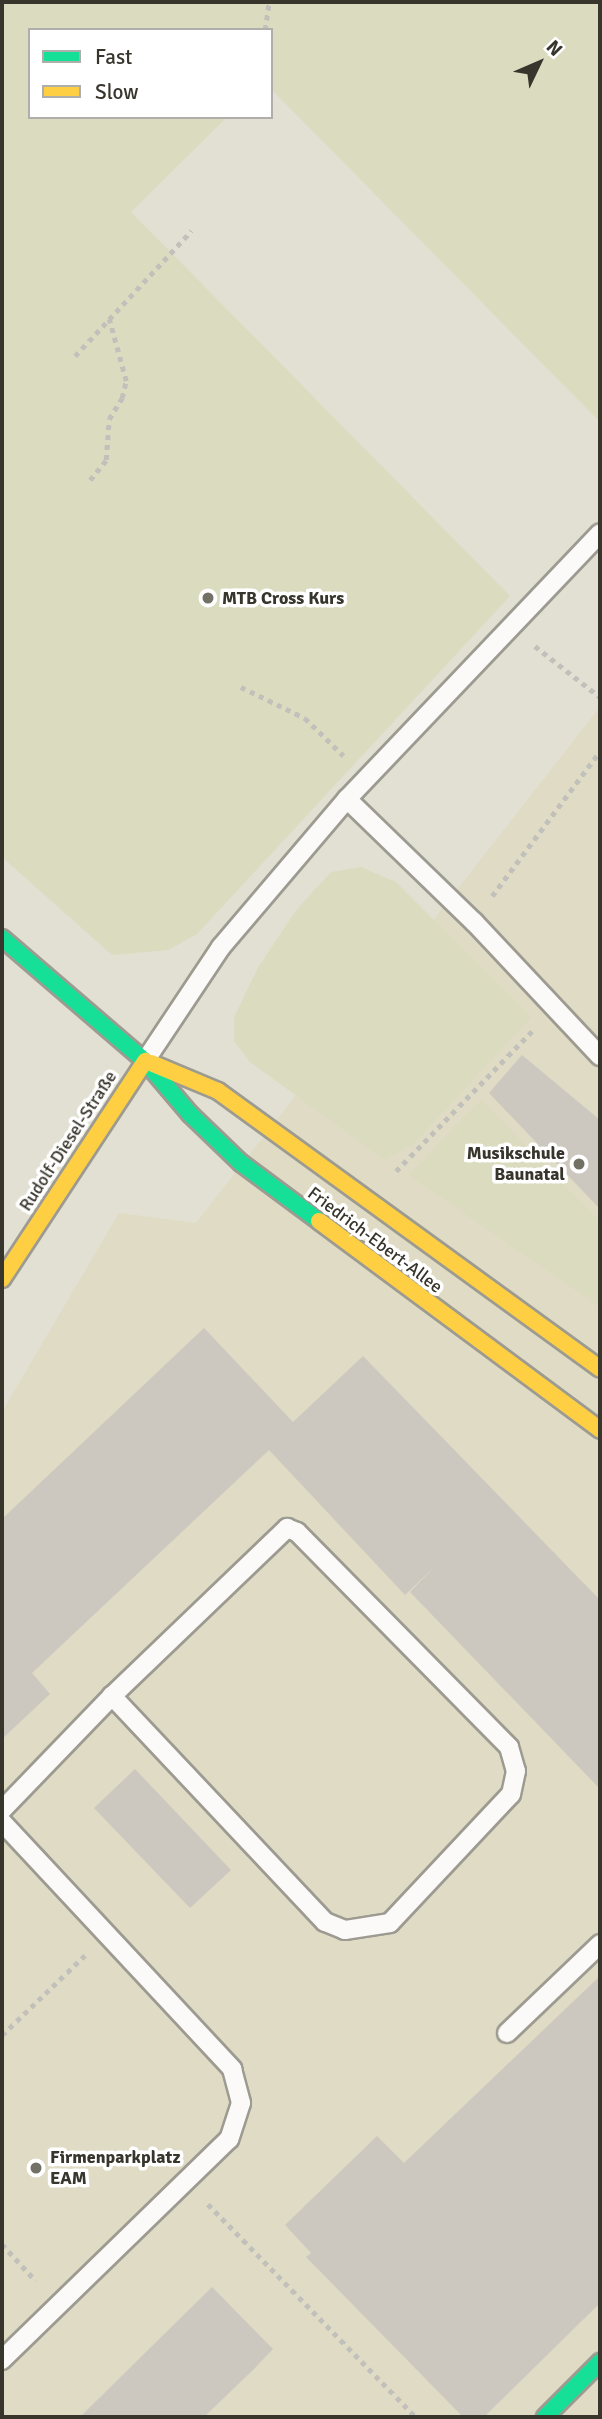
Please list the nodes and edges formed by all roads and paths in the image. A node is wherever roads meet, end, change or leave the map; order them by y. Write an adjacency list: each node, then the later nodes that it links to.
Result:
1 (270, 2): 2 (path)
2 (265, 28)
3 (191, 231): 4 (path)
4 (109, 319): 5 (path); 6 (path)
5 (75, 356)
6 (90, 480)
7 (600, 533): 8 (lane)
8 (510, 627): 10 (path); 12 (lane)
9 (241, 687): 12 (path)
10 (600, 697)
11 (600, 751): 14 (path)
12 (367, 778): 13 (lane)
13 (347, 799): 14 (lane); 18 (lane)
14 (474, 922): 16 (lane)
15 (2, 938): 18 (street, Friedrich-Ebert-Allee)
16 (553, 1010): 17 (lane); 19 (path)
17 (600, 1056)
18 (145, 1061): 20 (street, Rudolf-Diesel-Straße); 21 (street, Friedrich-Ebert-Allee); 22 (street, Friedrich-Ebert-Allee)
19 (386, 1181)
20 (2, 1279)
21 (600, 1369)
22 (600, 1430)
23 (112, 1696): 23 (lane); 24 (lane)
24 (2, 1810)
25 (2, 1822): 26 (lane)
26 (107, 1934): 29 (path); 30 (lane)
27 (600, 1944): 28 (lane)
28 (507, 2033)
29 (2, 2035)
30 (185, 2181): 32 (lane); 35 (path)
31 (2, 2244): 32 (path)
32 (59, 2305): 33 (lane)
33 (2, 2360)
34 (600, 2362): 36 (street)
35 (416, 2417)
36 (545, 2417)

